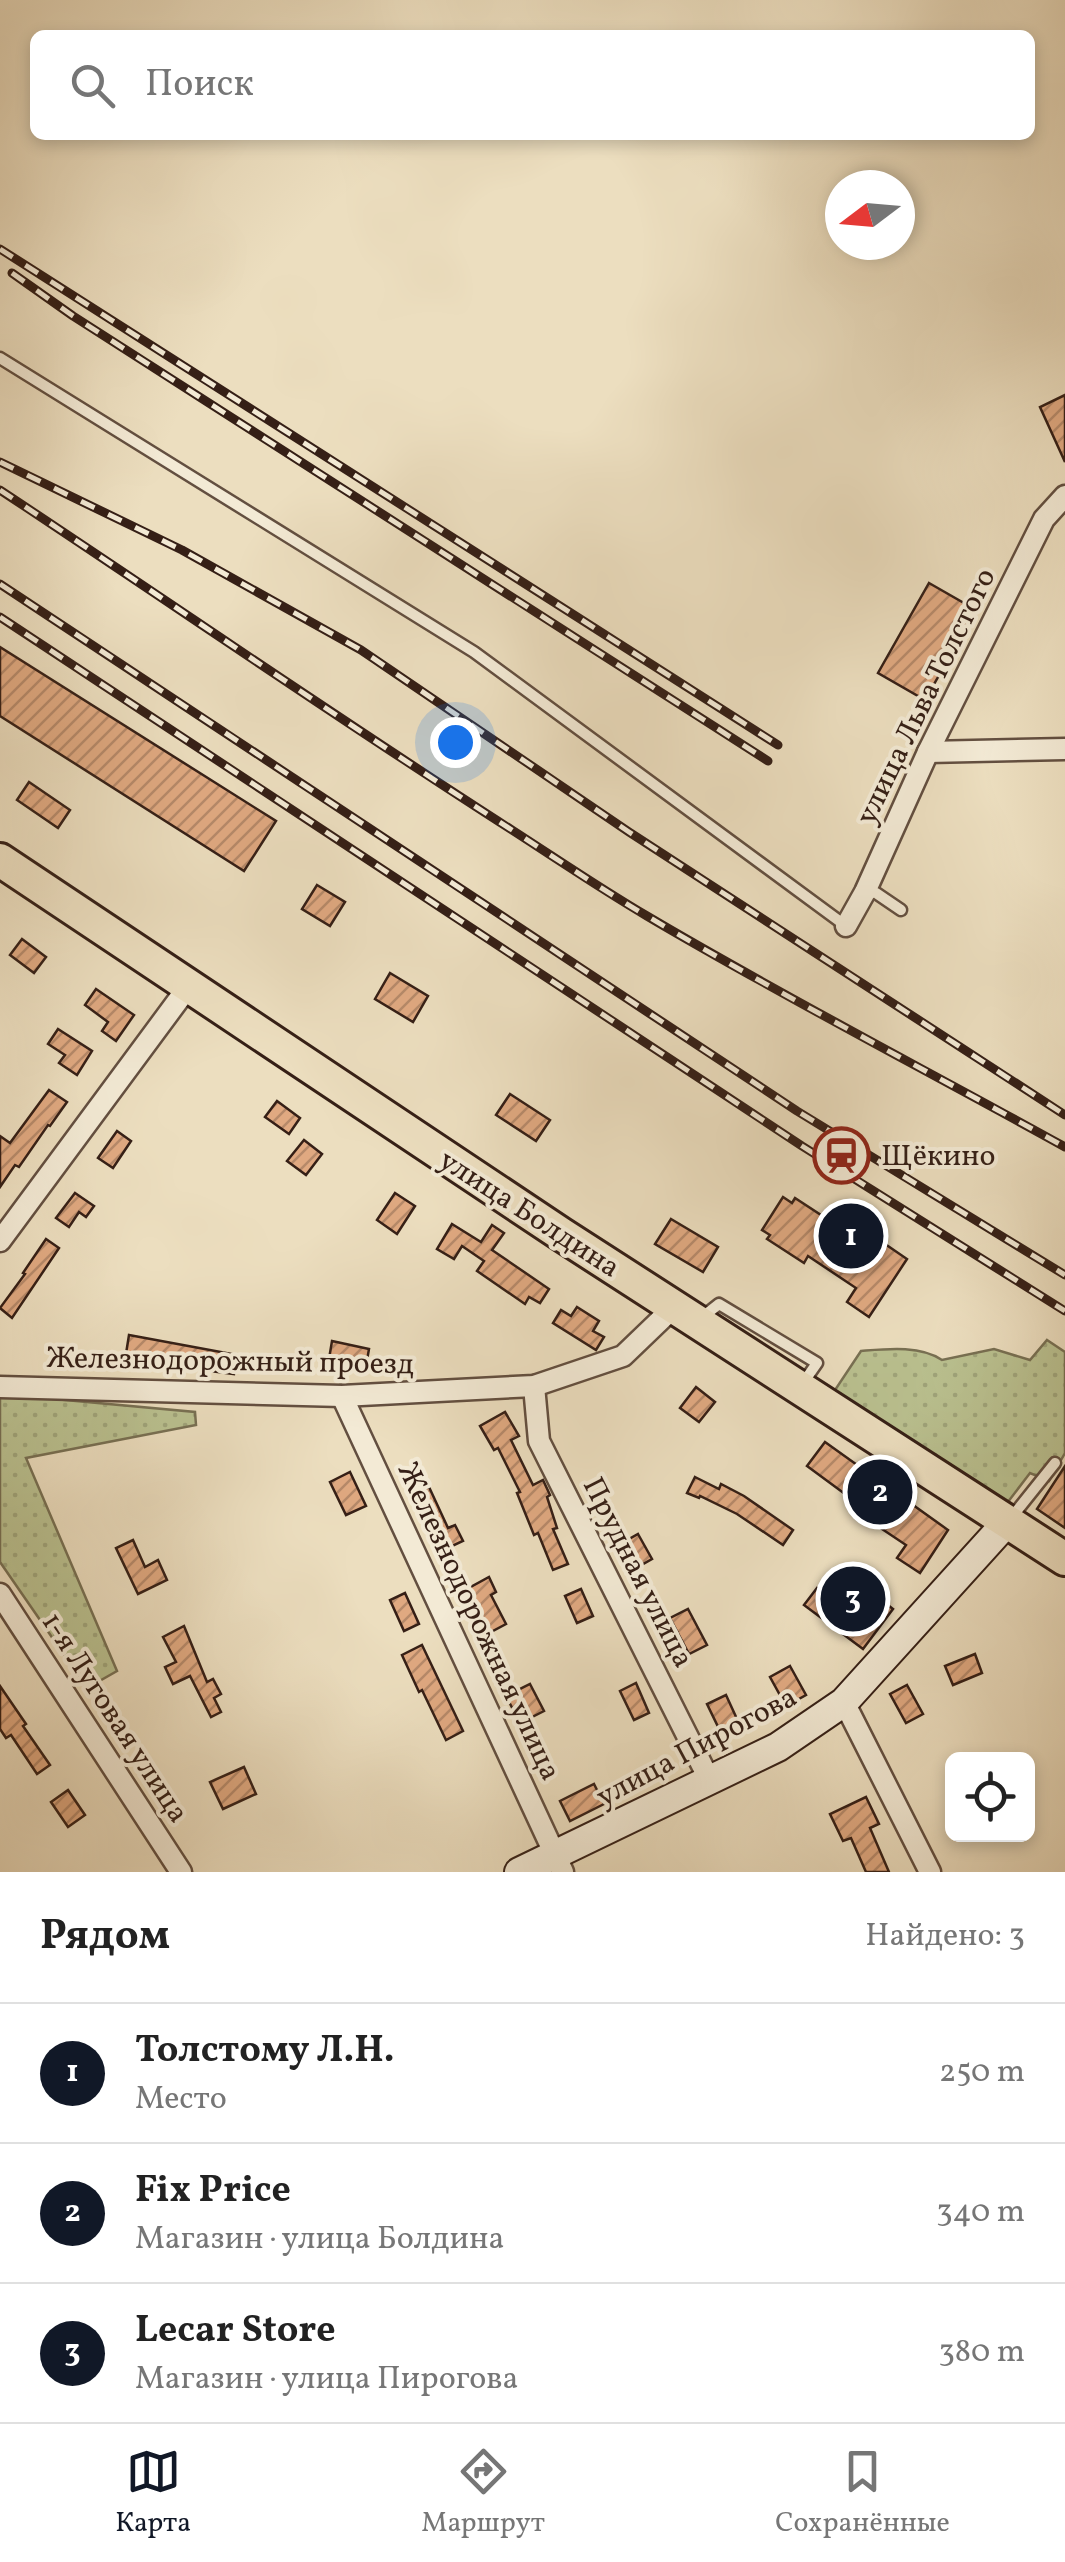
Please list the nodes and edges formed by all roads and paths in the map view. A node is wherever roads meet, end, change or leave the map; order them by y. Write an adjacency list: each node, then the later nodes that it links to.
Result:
1 (0, 358): 8 (lane)
2 (1065, 496): 4 (street, улица Льва Толстого)
3 (1065, 748): 4 (street)
4 (928, 752): 6 (street, улица Льва Толстого)
5 (0, 860): 9 (main road, улица Болдина)
6 (866, 892): 7 (lane); 8 (street, улица Льва Толстого)
7 (901, 910)
8 (846, 926)
9 (188, 987): 10 (street); 11 (main road, улица Болдина)
10 (0, 1242)
11 (685, 1314): 12 (street, Железнодорожный проезд); 16 (main road, улица Болдина)
12 (534, 1386): 14 (street, Железнодорожный проезд); 20 (street, Прудная улица)
13 (0, 1387): 14 (street, Железнодорожный проезд)
14 (342, 1396): 21 (street, Железнодорожная улица)
15 (1055, 1464): 16 (lane)
16 (1007, 1522): 17 (main road, улица Болдина); 19 (street, улица Пирогова)
17 (1065, 1559)
18 (0, 1594): 22 (street, 1-я Луговая улица)
19 (844, 1702): 20 (street, улица Пирогова); 24 (street)
20 (710, 1781): 21 (street, улица Пирогова)
21 (559, 1863): 23 (street, улица Пирогова)
22 (181, 1872)
23 (519, 1872)
24 (930, 1872)

